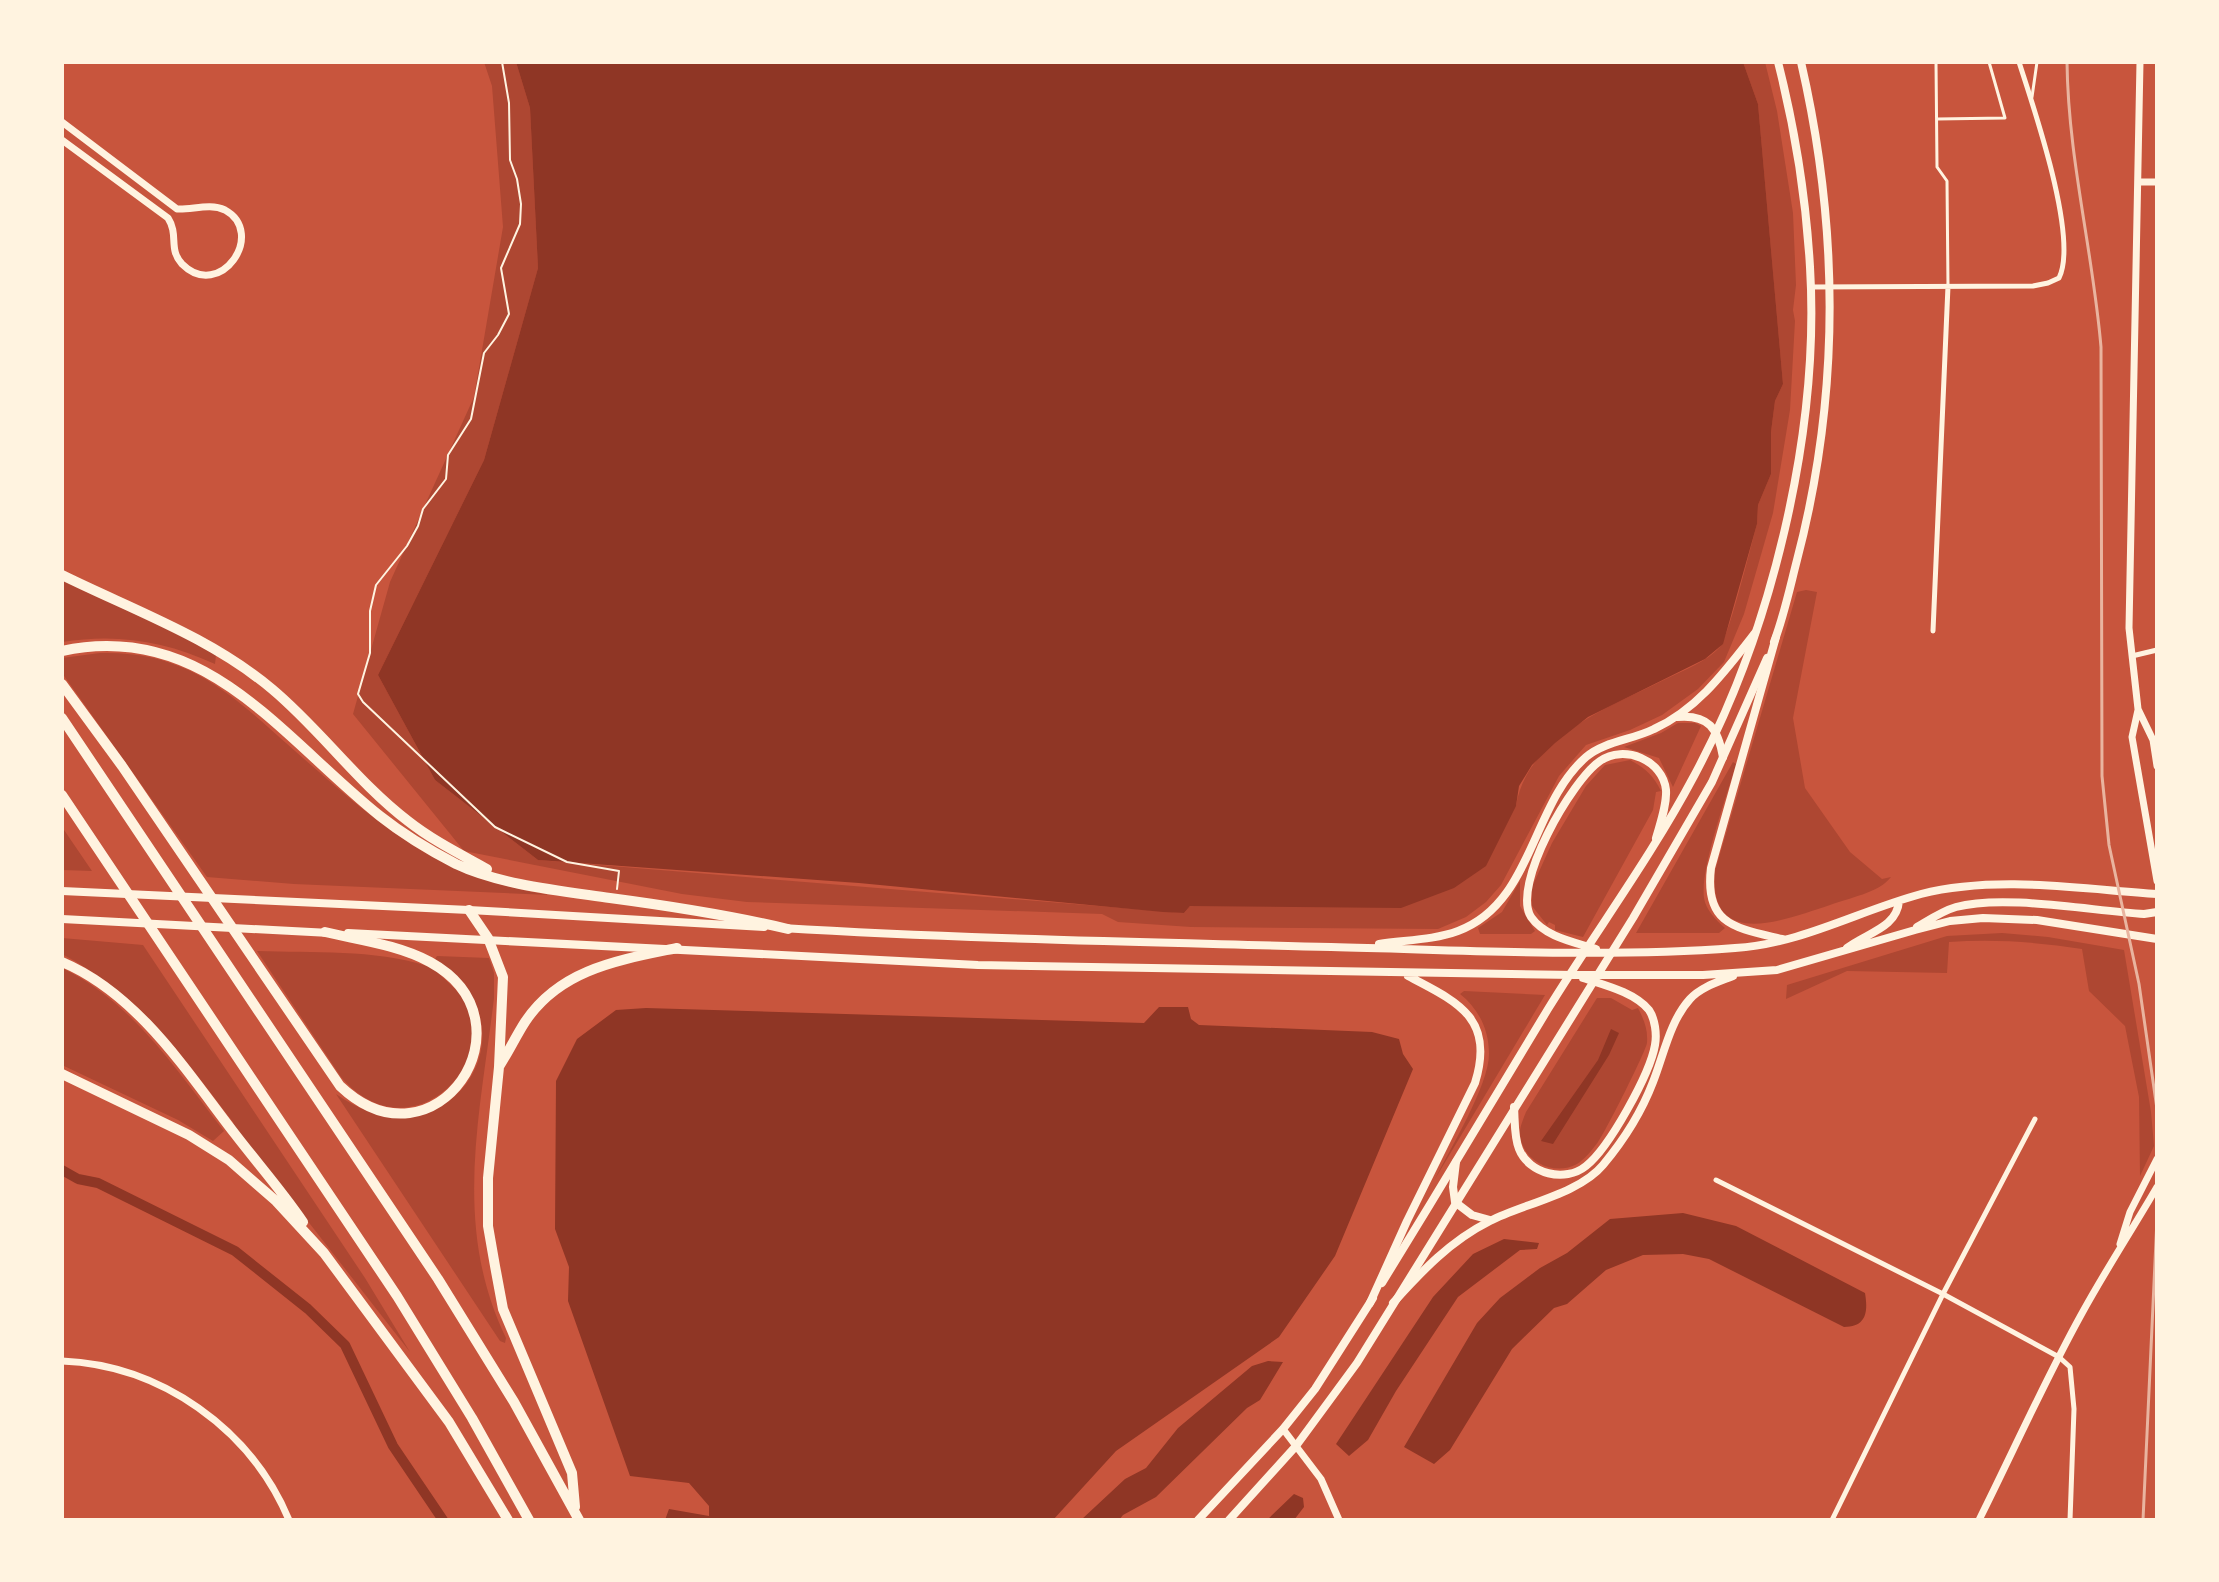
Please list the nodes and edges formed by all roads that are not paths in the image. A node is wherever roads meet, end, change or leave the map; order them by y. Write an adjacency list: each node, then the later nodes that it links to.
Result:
1 (1778, 62): 15 (main road)
2 (1801, 62): 16 (main road)
3 (1936, 62): 9 (lane)
4 (1989, 62): 9 (lane)
5 (2019, 62): 8 (street)
6 (2037, 62): 8 (lane)
7 (2140, 62): 12 (street)
8 (2032, 101): 14 (street)
9 (1937, 119): 14 (lane)
10 (62, 122): 11 (street)
11 (62, 140)
12 (2138, 182): 13 (street); 23 (street)
13 (2157, 182)
14 (1948, 286): 16 (street); 18 (street)
15 (1811, 287): 16 (street); 19 (main road)
16 (1830, 287): 20 (main road)
17 (62, 575): 33 (highway)
18 (1933, 631)
19 (1755, 633): 26 (main road); 28 (main road)
20 (1776, 637): 29 (main road); 46 (main road)
21 (64, 650): 33 (highway)
22 (2157, 650): 23 (street)
23 (2132, 656): 25 (street)
24 (62, 684): 42 (highway)
25 (2138, 709): 30 (street); 34 (street)
26 (1677, 717): 28 (main road); 47 (main road)
27 (62, 718): 76 (highway)
28 (1716, 732): 29 (main road); 32 (main road)
29 (1723, 757): 57 (main road)
30 (2157, 766)
31 (62, 795): 79 (highway)
32 (1656, 838): 49 (main road); 60 (main road)
33 (502, 878): 41 (highway)
34 (2157, 881)
35 (64, 892): 38 (main road)
36 (2157, 894): 37 (main road)
37 (1899, 901): 46 (main road); 50 (main road)
38 (469, 910): 41 (main road); 44 (highway)
39 (2157, 912): 43 (main road)
40 (62, 919): 42 (main road)
41 (788, 929): 47 (main road)
42 (325, 932): 44 (main road)
43 (1905, 933): 45 (main road); 50 (main road)
44 (488, 938): 48 (main road); 55 (highway)
45 (2157, 939)
46 (1787, 940): 49 (main road)
47 (1351, 947): 49 (main road)
48 (677, 948): 53 (main road); 55 (highway)
49 (1608, 953)
50 (1840, 953): 52 (main road)
51 (62, 962): 68 (highway)
52 (1741, 973): 54 (main road); 66 (main road)
53 (1404, 974): 54 (main road); 70 (main road)
54 (1575, 975): 57 (main road)
55 (499, 1067): 76 (highway)
56 (62, 1074): 68 (highway)
57 (1514, 1107): 65 (main road)
58 (2035, 1119): 69 (street)
59 (2157, 1159): 63 (street)
60 (1456, 1162): 65 (main road); 70 (main road)
61 (2157, 1176): 63 (street)
62 (1716, 1180): 69 (street)
63 (2145, 1181): 67 (street)
64 (2157, 1187): 67 (street)
65 (1455, 1202): 66 (main road); 71 (main road)
66 (1491, 1220): 71 (main road)
67 (2118, 1250): 72 (street)
68 (324, 1253): 78 (highway)
69 (1943, 1294): 72 (street); 83 (street)
70 (1370, 1303): 74 (main road)
71 (1393, 1303): 75 (main road)
72 (2059, 1357): 84 (street); 85 (street)
73 (62, 1361): 77 (street)
74 (1283, 1429): 75 (street); 80 (main road)
75 (1296, 1446): 81 (main road); 82 (street)
76 (577, 1517)
77 (289, 1520)
78 (508, 1520)
79 (529, 1520)
80 (1198, 1520)
81 (1229, 1520)
82 (1339, 1520)
83 (1832, 1520)
84 (1979, 1520)
85 (2070, 1520)

